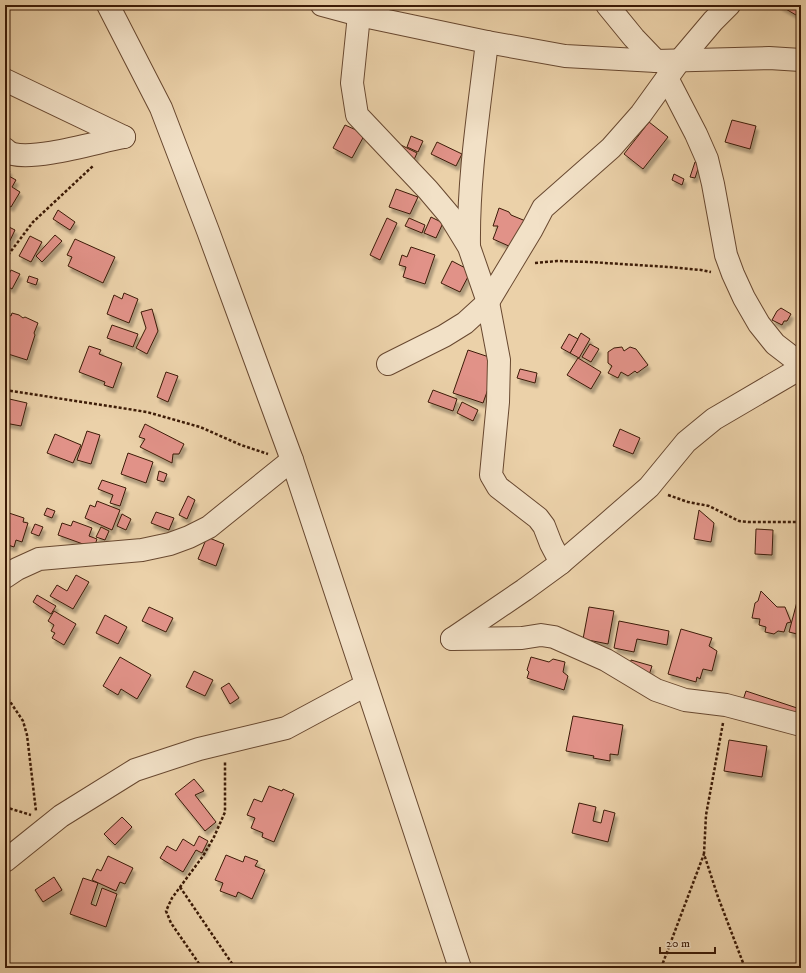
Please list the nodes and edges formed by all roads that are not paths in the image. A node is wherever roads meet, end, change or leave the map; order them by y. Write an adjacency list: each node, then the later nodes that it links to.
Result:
1 (108, 5): 17 (street)
2 (322, 5): 5 (street)
3 (607, 5): 9 (street)
4 (729, 5): 7 (street)
5 (359, 15): 6 (street); 12 (street)
6 (487, 42): 9 (street); 12 (street)
7 (680, 60): 8 (street); 9 (street)
8 (801, 60)
9 (661, 69): 13 (street); 15 (street)
10 (5, 80): 11 (street)
11 (5, 149)
12 (469, 247): 13 (street)
13 (488, 302): 14 (street); 18 (street)
14 (388, 364)
15 (801, 364)
16 (801, 368): 18 (street)
17 (292, 460): 19 (street); 20 (street)
18 (561, 563): 21 (street)
19 (5, 577)
20 (366, 685): 22 (street); 23 (street)
21 (801, 725)
22 (5, 861)
23 (460, 968)

